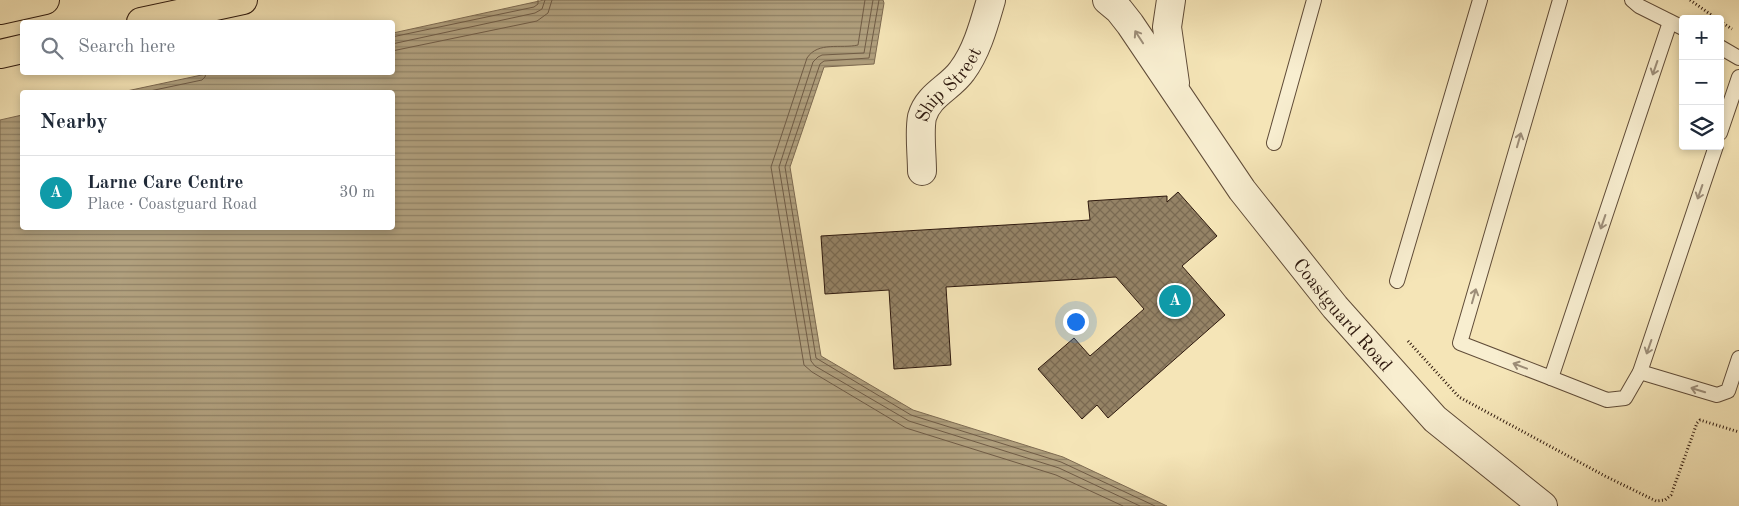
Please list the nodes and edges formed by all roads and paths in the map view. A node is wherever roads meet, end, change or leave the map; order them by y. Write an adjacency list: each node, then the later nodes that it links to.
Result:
1 (45, 0): 11 (highway)
2 (243, 0): 13 (highway)
3 (991, 0): 26 (street, Ship Street)
4 (1107, 0): 22 (street, Coastguard Road, one-way to 4)
5 (1171, 0): 22 (street, Coastguard Road)
6 (1314, 0): 24 (lane)
7 (1480, 0): 27 (lane)
8 (1560, 0): 31 (lane, one-way to 8)
9 (1632, 0): 15 (lane)
10 (1690, 0): 12 (path)
11 (0, 10)
12 (1711, 15)
13 (150, 20)
14 (1724, 24): 16 (path)
15 (1676, 25): 31 (lane, one-way to 31)
16 (1739, 34)
17 (20, 49): 19 (highway)
18 (1724, 49): 20 (lane)
19 (0, 54)
20 (1739, 58)
21 (1739, 77): 23 (lane)
22 (1176, 92): 33 (street, Coastguard Road)
23 (1724, 121)
24 (1274, 142)
25 (1715, 150): 30 (lane, one-way to 30)
26 (922, 171)
27 (1397, 281)
28 (1408, 341): 32 (path)
29 (1739, 358): 30 (lane, one-way to 30)
30 (1640, 372): 31 (lane)
31 (1550, 378)
32 (1739, 432)
33 (1543, 506)

